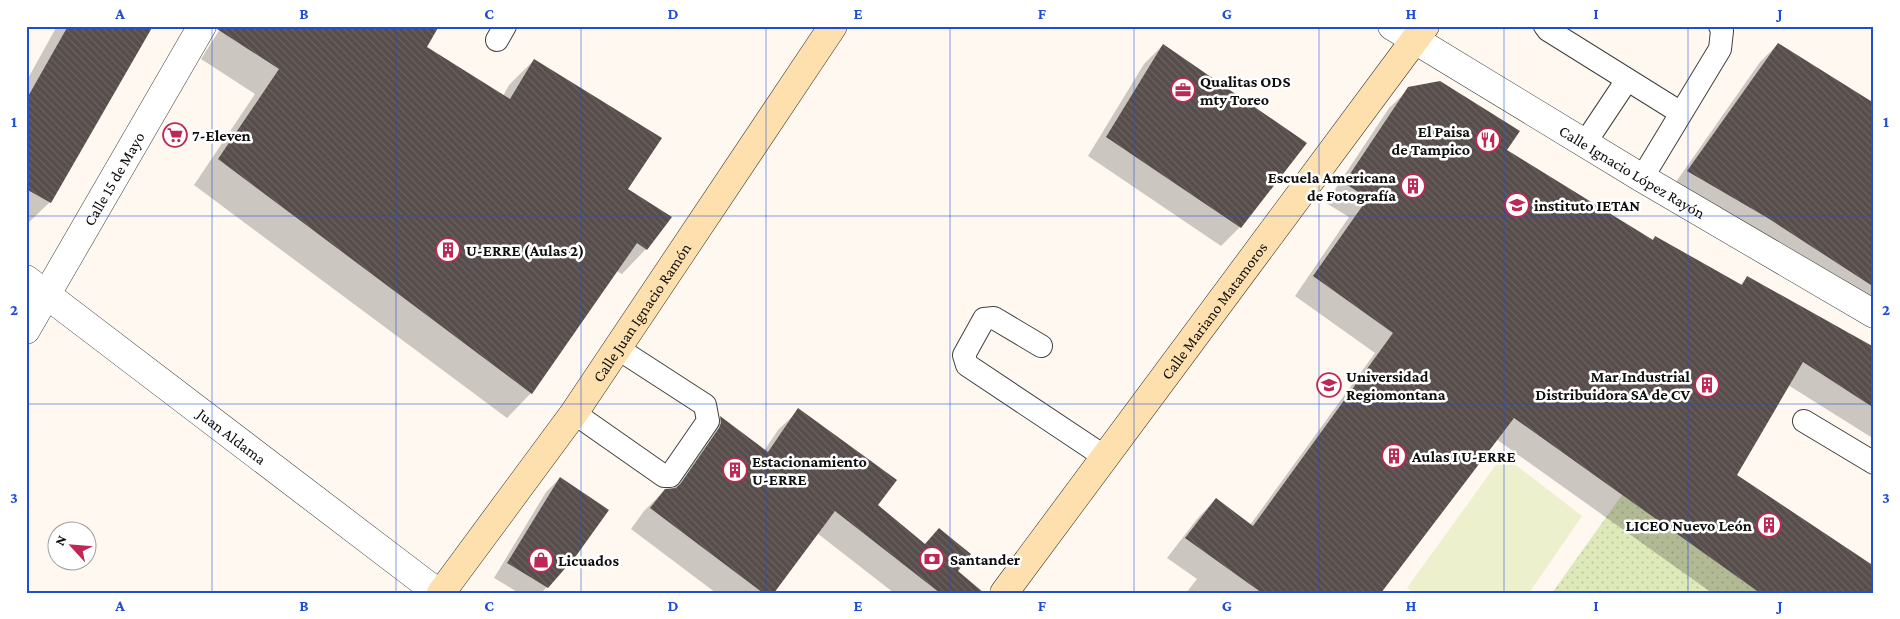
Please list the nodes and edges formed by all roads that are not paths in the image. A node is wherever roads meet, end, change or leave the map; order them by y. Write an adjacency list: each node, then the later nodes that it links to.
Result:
1 (202, 26): 11 (street, Calle 15 de Mayo)
2 (833, 26): 15 (street, Calle Juan Ignacio Ramón)
3 (1545, 26): 6 (lane)
4 (1720, 26): 7 (lane)
5 (1410, 31): 8 (street, Calle Ignacio López Rayón); 18 (street, Calle Mariano Matamoros)
6 (1627, 80): 7 (lane); 8 (lane)
7 (1681, 113): 9 (lane)
8 (1585, 143): 9 (street, Calle Ignacio López Rayón)
9 (1642, 178): 12 (street, Calle Ignacio López Rayón)
10 (26, 280): 11 (street, Juan Aldama)
11 (48, 296): 13 (street, Calle 15 de Mayo); 20 (street, Juan Aldama)
12 (1874, 314)
13 (26, 330)
14 (1041, 346): 18 (lane)
15 (617, 348): 16 (street, Calle Juan Ignacio Ramón); 16 (lane)
16 (574, 413): 20 (street, Calle Juan Ignacio Ramón)
17 (1804, 421): 19 (lane)
18 (1105, 457): 21 (street, Calle Mariano Matamoros)
19 (1874, 463)
20 (440, 593)
21 (1004, 593)

